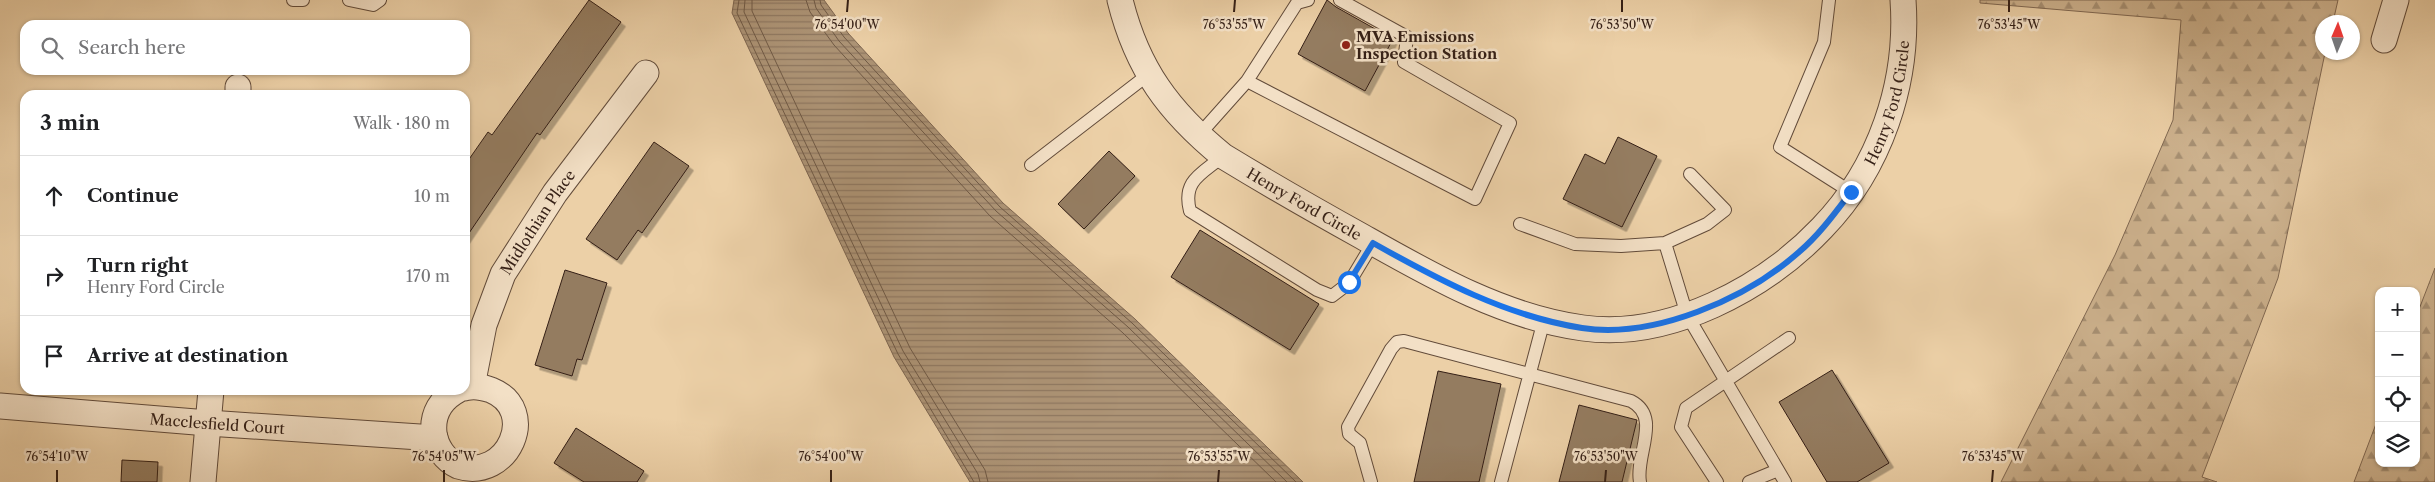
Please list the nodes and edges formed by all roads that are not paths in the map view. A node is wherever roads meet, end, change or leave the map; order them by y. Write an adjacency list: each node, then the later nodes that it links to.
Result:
1 (293, 0): 2 (lane)
2 (303, 0)
3 (349, 0): 4 (lane)
4 (380, 0)
5 (1120, 0): 13 (street, Henry Ford Circle)
6 (1308, 0): 14 (lane)
7 (1340, 0): 14 (lane)
8 (1829, 0): 19 (lane)
9 (1903, 0): 19 (street, Henry Ford Circle)
10 (2396, 0): 11 (street)
11 (2384, 40)
12 (646, 73): 26 (street, Midlothian Place)
13 (1149, 74): 15 (street, Henry Ford Circle); 17 (lane)
14 (1247, 81): 15 (lane)
15 (1198, 136): 16 (street, Henry Ford Circle)
16 (1222, 156): 21 (street, Henry Ford Circle); 21 (lane)
17 (1031, 165)
18 (1690, 174): 22 (lane)
19 (1851, 192): 23 (street, Henry Ford Circle)
20 (1520, 224): 22 (lane)
21 (1373, 243): 24 (street, Henry Ford Circle)
22 (1665, 243): 23 (lane)
23 (1687, 315): 24 (street, Henry Ford Circle); 28 (lane)
24 (1544, 320): 27 (lane)
25 (1789, 338): 28 (lane)
26 (470, 371)
27 (1529, 375): 38 (lane); 39 (lane); 40 (lane)
28 (1725, 381): 35 (lane); 41 (lane)
29 (470, 388): 36 (street)
30 (211, 395): 33 (street)
31 (453, 395): 34 (street)
32 (0, 406): 33 (street, Macclesfield Court)
33 (208, 423): 34 (street, Macclesfield Court); 37 (street)
34 (434, 438): 36 (street)
35 (1778, 470): 42 (lane); 43 (lane)
36 (494, 474)
37 (203, 482)
38 (1371, 482)
39 (1501, 482)
40 (1640, 482)
41 (1717, 482)
42 (1749, 482)
43 (1785, 482)

